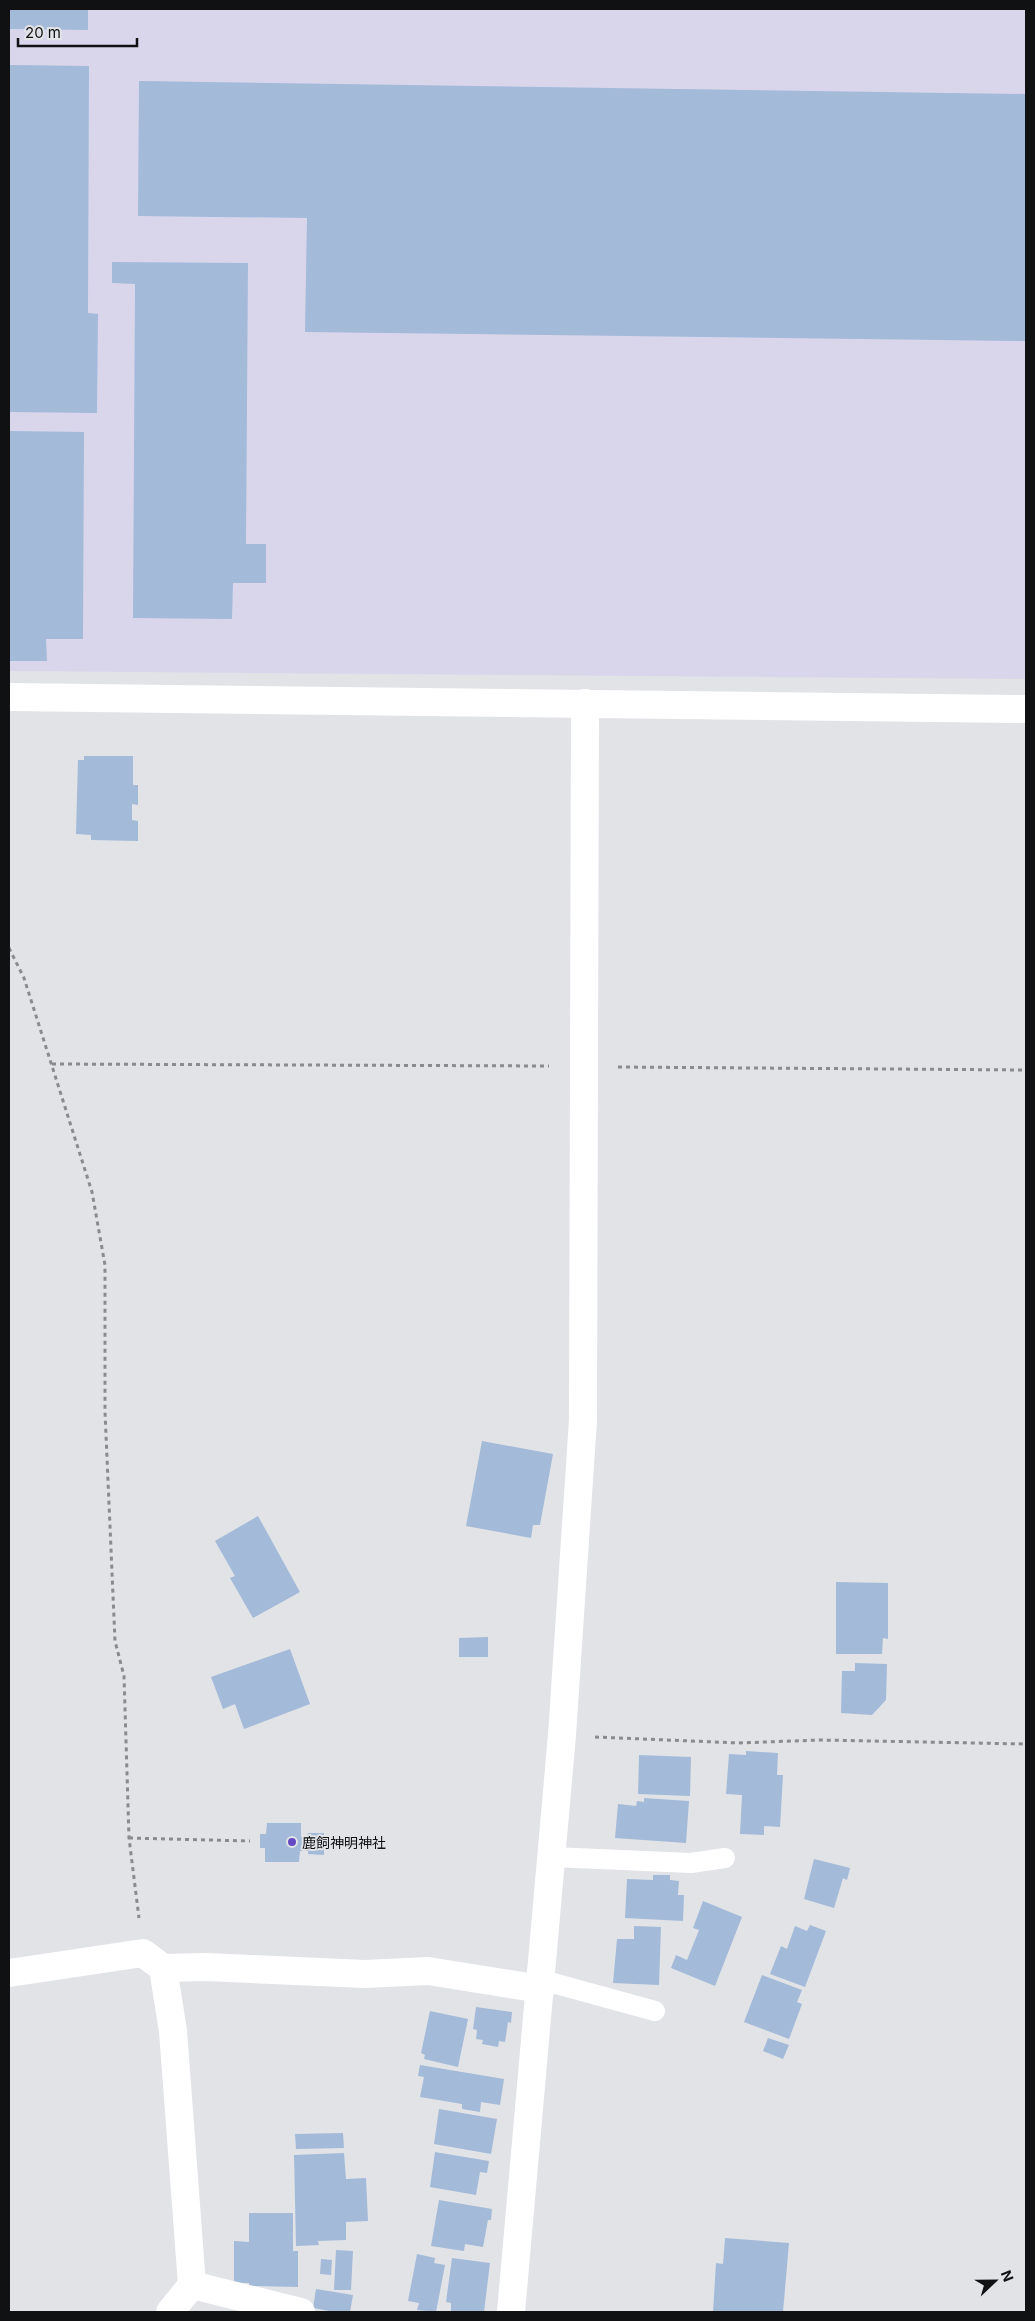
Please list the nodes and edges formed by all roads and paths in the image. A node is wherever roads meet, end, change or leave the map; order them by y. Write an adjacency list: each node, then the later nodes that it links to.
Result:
1 (9, 697): 2 (street)
2 (585, 703): 3 (street); 6 (street)
3 (1026, 709)
4 (9, 948): 5 (path)
5 (52, 1064): 6 (path); 10 (path)
6 (584, 1066): 7 (path); 8 (street)
7 (1026, 1070)
8 (562, 1735): 9 (path); 12 (street)
9 (1026, 1744)
10 (129, 1838): 11 (path); 14 (path)
11 (250, 1841)
12 (552, 1857): 13 (lane); 16 (street)
13 (725, 1858)
14 (153, 1960): 15 (street); 16 (street); 18 (street)
15 (9, 1973)
16 (542, 1984): 17 (lane); 21 (street)
17 (655, 2011)
18 (192, 2285): 19 (street); 20 (street)
19 (170, 2312)
20 (302, 2312)
21 (511, 2312)

